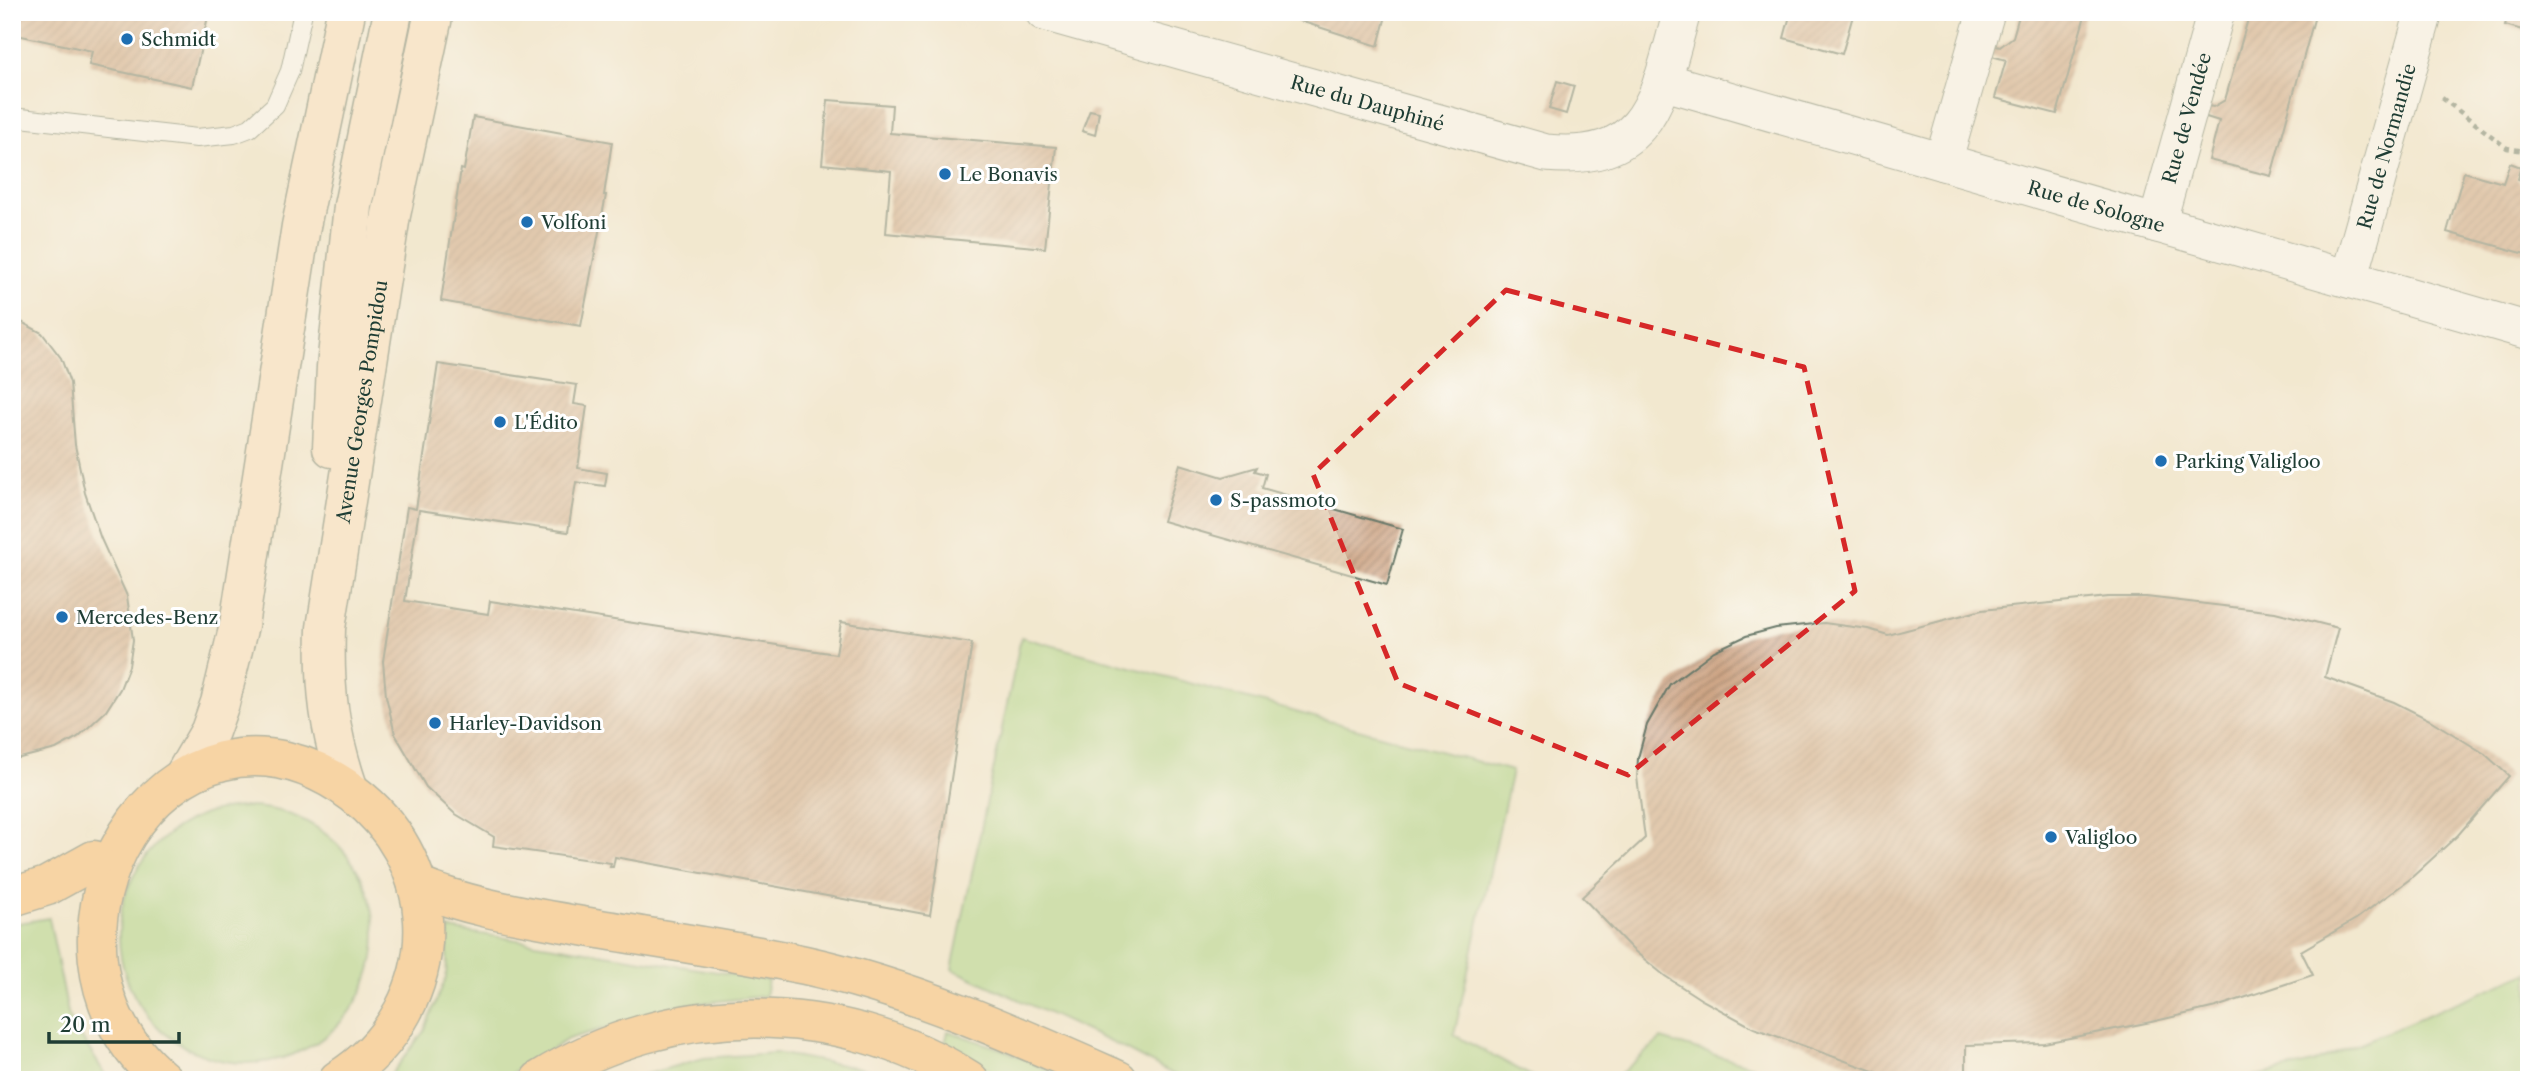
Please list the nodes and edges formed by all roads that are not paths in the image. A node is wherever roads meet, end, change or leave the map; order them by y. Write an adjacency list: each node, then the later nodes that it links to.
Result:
1 (303, 12): 11 (lane)
2 (346, 12): 17 (main road)
3 (393, 12): 16 (main road)
4 (433, 12): 16 (main road, Avenue Georges Pompidou)
5 (1044, 12): 10 (street, Rue du Dauphiné)
6 (1682, 12): 10 (street, Rue du Dauphiné)
7 (1986, 12): 12 (street)
8 (2216, 12): 13 (street, Rue de Vendée)
9 (2424, 12): 14 (street, Rue de Normandie)
10 (1662, 81): 12 (street, Rue de Sologne)
11 (12, 117)
12 (1943, 162): 13 (street, Rue de Sologne)
13 (2157, 224): 14 (street, Rue de Sologne)
14 (2349, 279): 15 (street, Rue de Sologne)
15 (2529, 331)
16 (326, 628): 18 (main road, Avenue Georges Pompidou)
17 (186, 772): 18 (main road); 19 (main road)
18 (349, 790): 20 (main road)
19 (94, 860): 21 (main road); 22 (main road)
20 (417, 886): 23 (main road); 26 (main road)
21 (12, 897)
22 (163, 1080)
23 (338, 1080)
24 (540, 1080): 25 (main road)
25 (969, 1080)
26 (1118, 1080)

